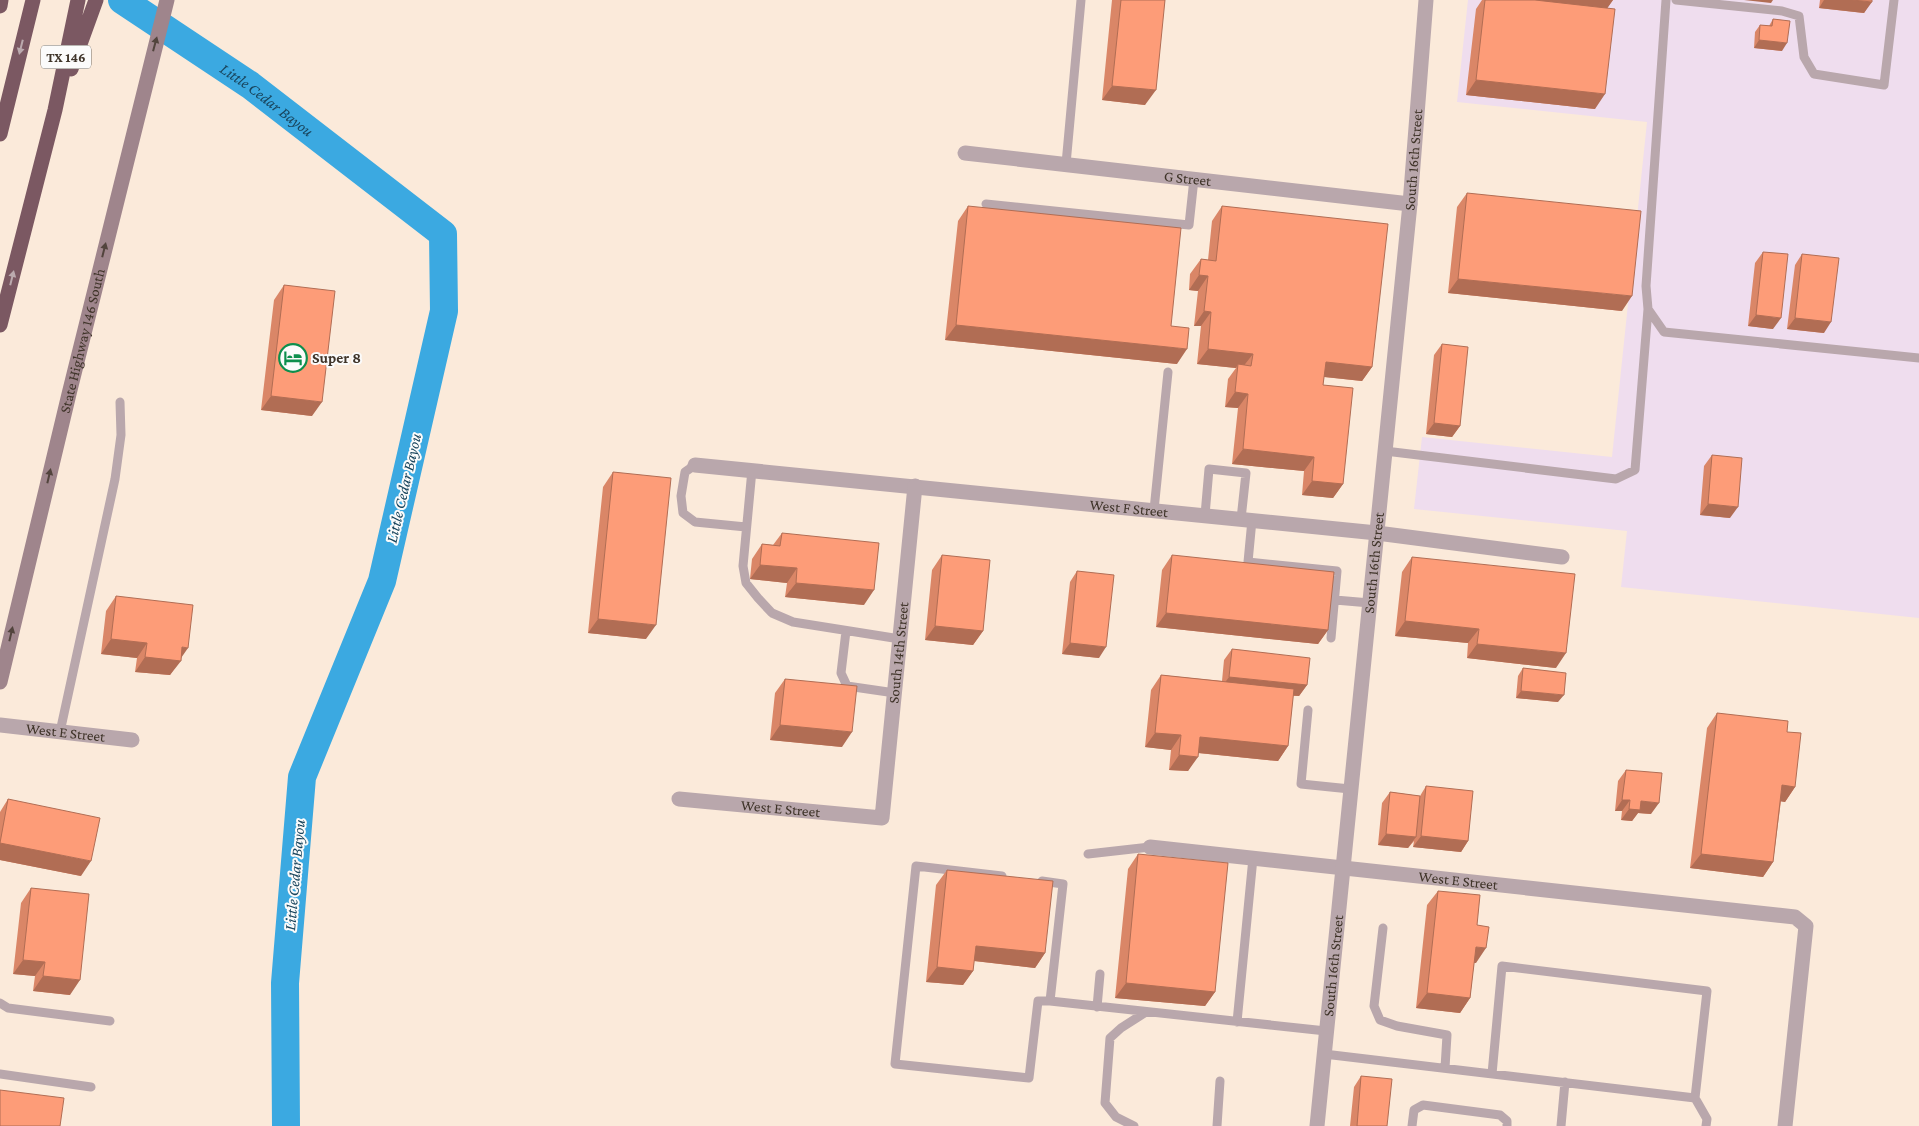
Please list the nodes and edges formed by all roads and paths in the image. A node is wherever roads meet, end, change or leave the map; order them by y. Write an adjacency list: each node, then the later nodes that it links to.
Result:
1 (1, 0): 11 (highway)
2 (33, 0): 13 (highway, TX 146, one-way to 13)
3 (96, 0): 12 (highway)
4 (167, 0): 39 (main road, State Highway 146 South, one-way to 4)
5 (1081, 0): 15 (lane)
6 (1426, 0): 18 (street, South 16th Street)
7 (1666, 0): 19 (lane)
8 (1676, 0): 9 (lane)
9 (1894, 0)
10 (77, 2): 12 (highway, TX 146)
11 (0, 6)
12 (55, 110): 20 (highway, TX 146, one-way to 12)
13 (0, 134)
14 (966, 153): 15 (street, G Street)
15 (1066, 164): 16 (street, G Street)
16 (1194, 179): 17 (lane); 18 (street, G Street)
17 (986, 204)
18 (1410, 204): 24 (street, South 16th Street)
19 (1648, 309): 21 (lane); 24 (lane)
20 (0, 325)
21 (1919, 358)
22 (1168, 372): 28 (lane)
23 (120, 402): 43 (lane)
24 (1385, 451): 32 (street, South 16th Street)
25 (695, 465): 26 (street, West F Street); 31 (lane)
26 (752, 470): 27 (street, West F Street); 31 (lane)
27 (915, 486): 28 (street, West F Street); 38 (street, South 14th Street)
28 (1154, 510): 29 (street, West F Street)
29 (1205, 516): 30 (street, West F Street); 30 (lane)
30 (1246, 520): 32 (street, West F Street); 34 (lane)
31 (746, 527): 36 (lane)
32 (1377, 533): 33 (street, West F Street); 35 (street, South 16th Street)
33 (1562, 558)
34 (1334, 600): 35 (lane); 37 (lane)
35 (1370, 604): 45 (street, South 16th Street)
36 (846, 631): 38 (lane); 40 (lane)
37 (1331, 638)
38 (900, 639): 40 (street, South 14th Street)
39 (0, 682)
40 (895, 693): 47 (street, South 14th Street)
41 (1308, 710): 45 (lane)
42 (0, 725): 43 (street, West E Street)
43 (60, 732): 44 (street, West E Street)
44 (132, 740)
45 (1350, 789): 51 (street, South 16th Street)
46 (679, 799): 47 (street, West E Street)
47 (882, 818)
48 (1150, 846): 49 (lane); 50 (street, West E Street)
49 (1088, 854)
50 (1253, 858): 51 (street, West E Street); 61 (lane)
51 (1342, 868): 62 (street, South 16th Street); 78 (street, West E Street)
52 (1014, 878): 56 (lane)
53 (1034, 880): 56 (lane)
54 (1383, 928): 64 (lane)
55 (1100, 974): 58 (lane)
56 (1050, 1001): 58 (lane)
57 (0, 1003): 60 (lane)
58 (1097, 1007): 59 (lane)
59 (1147, 1012): 61 (lane); 71 (lane)
60 (110, 1021)
61 (1237, 1022): 62 (lane)
62 (1326, 1031): 63 (street, South 16th Street)
63 (1324, 1054): 64 (lane); 73 (street, South 16th Street)
64 (1445, 1068): 66 (lane)
65 (0, 1074): 69 (lane)
66 (1492, 1074): 68 (lane); 70 (lane)
67 (1220, 1081): 72 (lane)
68 (1565, 1082): 70 (lane); 76 (lane)
69 (91, 1087)
70 (1694, 1098): 77 (lane)
71 (1134, 1126)
72 (1217, 1126)
73 (1317, 1126)
74 (1412, 1126): 75 (lane)
75 (1506, 1126)
76 (1560, 1126)
77 (1706, 1126)
78 (1785, 1126)

